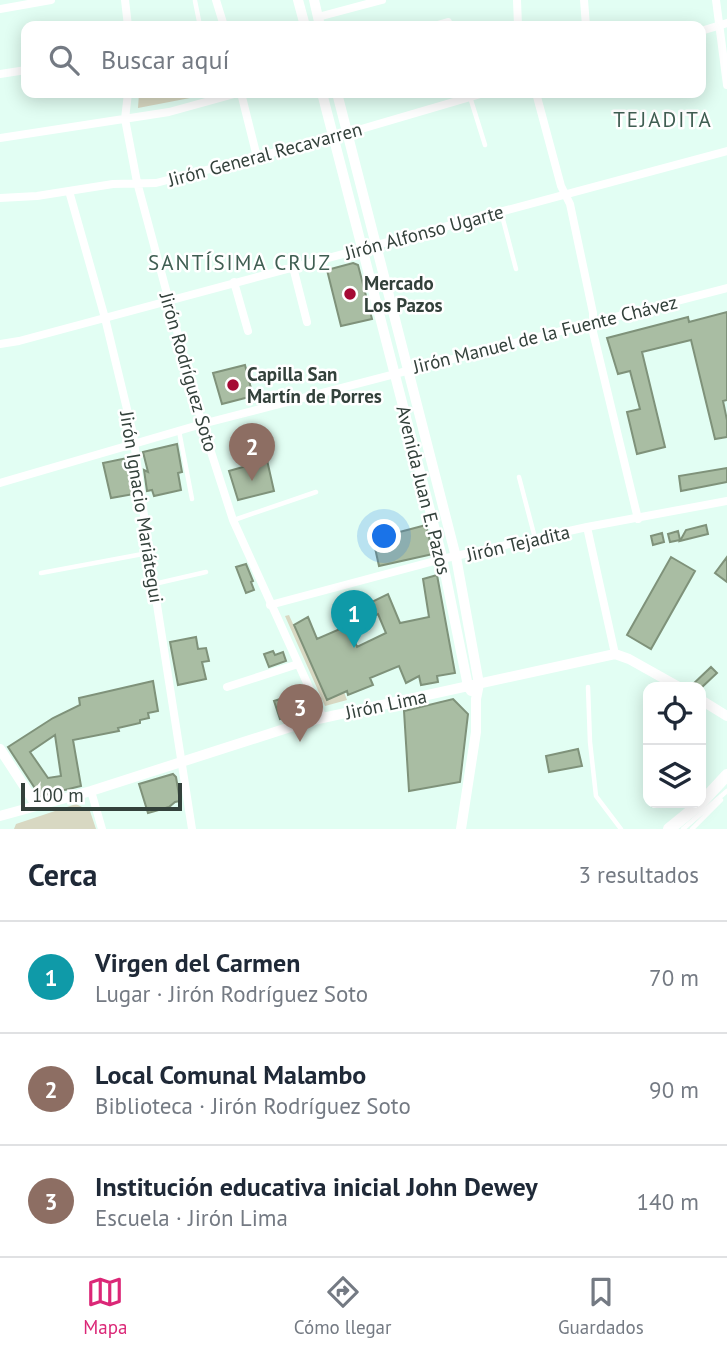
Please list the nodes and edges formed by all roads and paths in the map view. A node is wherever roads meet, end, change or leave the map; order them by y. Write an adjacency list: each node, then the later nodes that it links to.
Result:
1 (51, 0): 11 (street)
2 (124, 0): 12 (street)
3 (216, 0): 14 (street)
4 (299, 0): 15 (street)
5 (314, 0): 16 (street)
6 (382, 0): 17 (street)
7 (517, 0): 18 (street)
8 (584, 0): 19 (street)
9 (716, 0): 20 (street)
10 (195, 1): 13 (lane)
11 (0, 9)
12 (127, 21)
13 (199, 21)
14 (222, 21)
15 (304, 21)
16 (319, 21)
17 (322, 21)
18 (518, 21)
19 (586, 21)
20 (723, 24): 21 (street); 24 (street)
21 (706, 29)
22 (21, 71): 23 (street)
23 (0, 74)
24 (727, 85)
25 (127, 98): 33 (street, Jirón Rodríguez Soto)
26 (221, 98): 33 (street)
27 (240, 98): 39 (street)
28 (324, 98): 35 (street, Avenida Juan E. Pazos)
29 (338, 98): 34 (street, Avenida Juan E. Pazos)
30 (467, 98): 34 (street, Jirón General Recavarren)
31 (470, 98): 37 (lane)
32 (537, 98): 42 (street)
33 (125, 119): 36 (street); 40 (street, Jirón Rodríguez Soto)
34 (347, 134): 35 (street, Jirón General Recavarren); 45 (street, Avenida Juan E. Pazos)
35 (334, 137): 39 (street, Jirón General Recavarren); 46 (street, Avenida Juan E. Pazos)
36 (0, 138)
37 (485, 145)
38 (727, 151): 42 (street, Jirón Alfonso Ugarte)
39 (257, 157): 40 (street, Jirón General Recavarren)
40 (137, 182): 41 (street, Jirón General Recavarren); 51 (street, Jirón Rodríguez Soto)
41 (69, 191): 43 (street, Jirón General Recavarren); 52 (street, Jirón Ignacio Mariátegui)
42 (565, 195): 44 (street, Jirón Alfonso Ugarte); 54 (street)
43 (0, 198)
44 (501, 212): 45 (street, Jirón Alfonso Ugarte); 48 (lane)
45 (377, 244): 46 (street, Jirón Alfonso Ugarte); 57 (street, Avenida Juan E. Pazos)
46 (362, 248): 47 (street, Jirón Alfonso Ugarte); 58 (street, Avenida Juan E. Pazos)
47 (293, 267): 49 (street, Jirón Alfonso Ugarte); 53 (street)
48 (516, 269)
49 (234, 282): 51 (street, Jirón Alfonso Ugarte); 55 (street)
50 (727, 288): 54 (street, Jirón Manuel de la Fuente Chávez)
51 (169, 300): 52 (street, Jirón Alfonso Ugarte); 59 (street, Jirón Rodríguez Soto)
52 (105, 318): 56 (street, Jirón Alfonso Ugarte); 61 (street, Jirón Ignacio Mariátegui)
53 (307, 322)
54 (593, 322): 57 (street, Jirón Manuel de la Fuente Chávez); 67 (street)
55 (248, 331)
56 (0, 344)
57 (408, 370): 58 (street, Jirón Manuel de la Fuente Chávez); 72 (street, Avenida Juan E. Pazos)
58 (395, 373): 59 (street, Jirón Manuel de la Fuente Chávez); 73 (street, Avenida Juan E. Pazos)
59 (202, 424): 60 (street, Jirón Manuel de la Fuente Chávez); 68 (street, Jirón Rodríguez Soto)
60 (178, 430): 61 (street, Jirón Manuel de la Fuente Chávez); 65 (lane)
61 (134, 443): 63 (street, Jirón Manuel de la Fuente Chávez); 71 (street, Jirón Ignacio Mariátegui)
62 (519, 477): 70 (lane)
63 (0, 483)
64 (316, 492): 68 (lane)
65 (192, 499)
66 (727, 501): 67 (street, Jirón Tejadita)
67 (638, 519): 69 (street, Jirón Tejadita)
68 (233, 520): 77 (street, Jirón Rodríguez Soto)
69 (587, 527): 70 (street, Jirón Tejadita); 78 (street)
70 (536, 539): 72 (street, Jirón Tejadita)
71 (149, 553): 75 (lane); 76 (street, Jirón Ignacio Mariátegui)
72 (456, 556): 73 (street, Jirón Tejadita); 81 (street, Avenida Juan E. Pazos)
73 (442, 559): 77 (street, Jirón Tejadita); 81 (street, Avenida Juan E. Pazos)
74 (206, 572): 76 (lane)
75 (41, 573)
76 (154, 584): 88 (street, Jirón Ignacio Mariátegui)
77 (270, 605): 79 (street, Jirón Rodríguez Soto)
78 (615, 654): 80 (street); 81 (street, Jirón Lima)
79 (298, 664): 82 (street); 86 (street, Jirón Rodríguez Soto)
80 (671, 682)
81 (474, 685): 86 (street, Jirón Lima); 98 (street)
82 (227, 687)
83 (588, 687): 99 (lane)
84 (706, 703): 85 (street)
85 (727, 716)
86 (323, 718): 88 (street, Jirón Lima)
87 (0, 749): 93 (street)
88 (183, 761): 90 (street, Jirón Lima); 97 (street, Jirón Ignacio Mariátegui)
89 (727, 775): 92 (main road)
90 (90, 790): 93 (street, Jirón Lima); 96 (street)
91 (727, 792): 101 (lane); 102 (lane)
92 (706, 798)
93 (37, 806): 95 (street, Jirón Lima)
94 (695, 808): 100 (main road)
95 (0, 816)
96 (102, 829)
97 (192, 829)
98 (461, 829)
99 (621, 829)
100 (669, 829)
101 (683, 829)
102 (692, 829)

